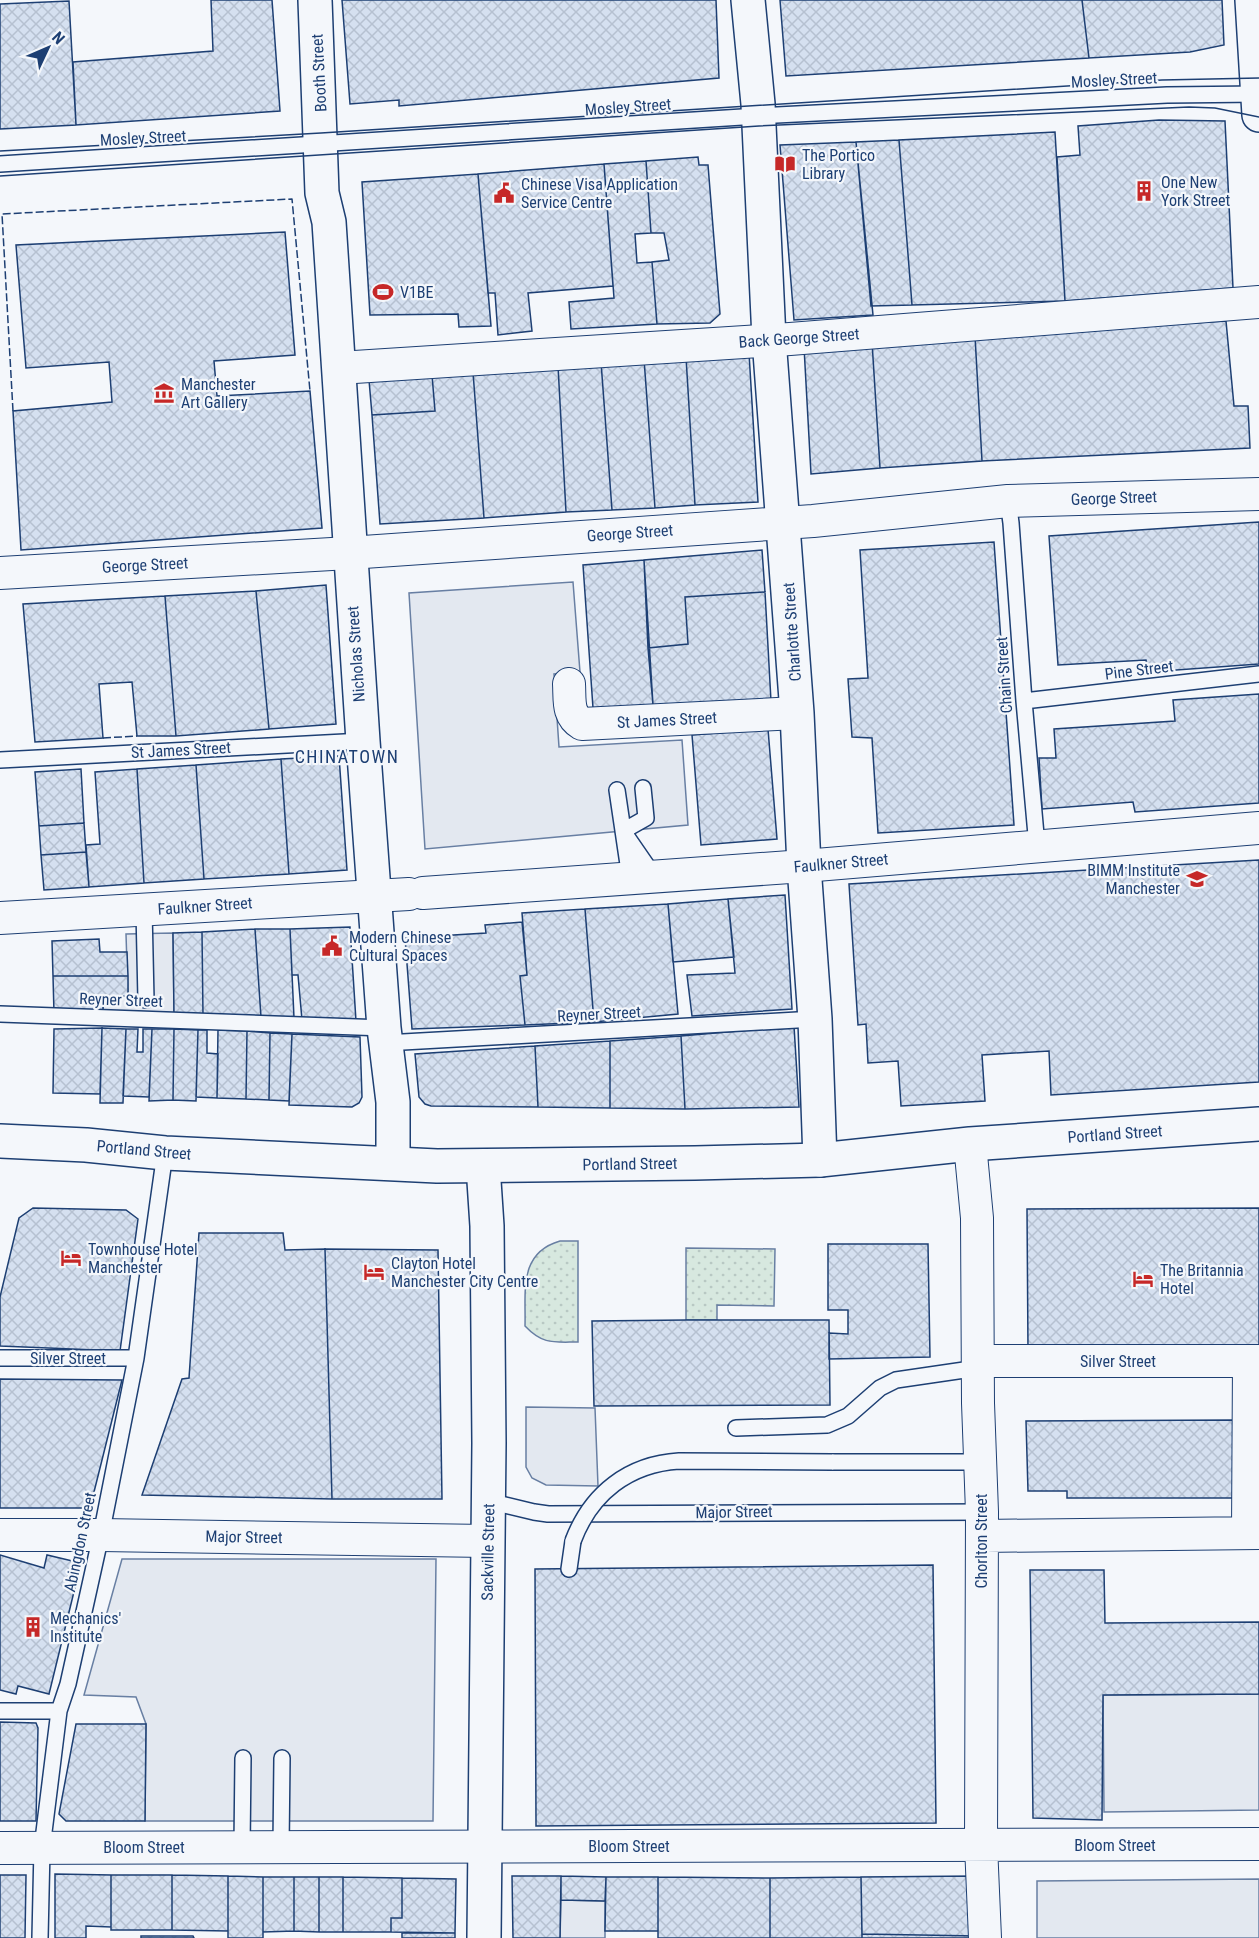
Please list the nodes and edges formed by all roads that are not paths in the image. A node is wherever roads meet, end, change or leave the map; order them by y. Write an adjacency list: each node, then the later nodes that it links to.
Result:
1 (315, 0): 6 (street, Booth Street)
2 (748, 0): 5 (street, Charlotte Street)
3 (1252, 0): 4 (street)
4 (1258, 101): 5 (lane, Mosley Street)
5 (758, 110): 6 (lane, Mosley Street); 9 (street, Charlotte Street)
6 (321, 145): 7 (lane, Mosley Street); 10 (street, Nicholas Street)
7 (0, 164)
8 (1259, 303): 9 (street, Back George Street)
9 (769, 339): 10 (street, Back George Street); 13 (street, Charlotte Street)
10 (339, 368): 14 (street, Nicholas Street)
11 (1259, 494): 12 (street, George Street)
12 (1008, 501): 13 (street, George Street); 18 (lane, Chain Street)
13 (784, 522): 14 (street, George Street); 19 (street, Charlotte Street)
14 (349, 553): 15 (street, George Street); 20 (street, Nicholas Street)
15 (0, 573)
16 (1259, 674): 18 (lane, Pine Street)
17 (569, 684): 19 (street, St James Street)
18 (1024, 701): 26 (lane, Chain Street)
19 (797, 713): 27 (street, Charlotte Street)
20 (363, 741): 21 (lane, St James Street); 29 (street, Nicholas Street)
21 (0, 760)
22 (643, 788): 25 (lane)
23 (617, 790): 25 (lane)
24 (1259, 828): 26 (street, Faulkner Street)
25 (623, 831): 28 (lane); 28 (lane)
26 (1037, 846): 27 (street, Faulkner Street)
27 (804, 866): 28 (street, Faulkner Street); 34 (street, Charlotte Street)
28 (642, 877): 29 (street, Faulkner Street)
29 (374, 896): 30 (street, Faulkner Street); 35 (street, Nicholas Street)
30 (144, 910): 31 (street, Faulkner Street); 32 (lane)
31 (0, 918)
32 (146, 1000)
33 (0, 1014): 35 (lane, Reyner Street)
34 (815, 1019): 35 (lane, Reyner Street); 40 (street, Charlotte Street)
35 (384, 1036): 41 (street, Nicholas Street)
36 (1259, 1124): 38 (street, Portland Street)
37 (0, 1141): 39 (street, Portland Street)
38 (970, 1144): 40 (street, Portland Street); 46 (street, Chorlton Street)
39 (165, 1153): 41 (street, Portland Street); 44 (lane, Abingdon Street)
40 (820, 1160): 42 (street, Portland Street)
41 (393, 1163): 42 (street, Portland Street)
42 (483, 1166): 49 (street, Sackville Street)
43 (0, 1358): 44 (lane, Silver Street)
44 (136, 1358): 53 (lane, Abingdon Street)
45 (1254, 1361): 46 (street, Silver Street); 51 (street)
46 (978, 1365): 47 (lane); 48 (street, Chorlton Street)
47 (736, 1428)
48 (980, 1462): 50 (street, Chorlton Street); 55 (lane, bridge)
49 (488, 1501): 50 (lane, Major Street); 54 (street, Sackville Street)
50 (982, 1524): 51 (street, Major Street); 61 (street, Chorlton Street)
51 (1253, 1533)
52 (0, 1535): 53 (street, Major Street)
53 (101, 1535): 54 (street, Major Street); 57 (lane, Abingdon Street)
54 (487, 1541): 62 (street, Sackville Street)
55 (569, 1569)
56 (0, 1711): 57 (lane)
57 (59, 1711): 66 (lane, Abingdon Street)
58 (243, 1758): 63 (lane)
59 (282, 1758): 64 (lane)
60 (1259, 1844): 61 (street, Bloom Street)
61 (981, 1845): 62 (street, Bloom Street); 69 (street, Chorlton Street)
62 (484, 1846): 64 (street, Bloom Street); 68 (street, Sackville Street)
63 (242, 1847): 64 (street, Bloom Street); 66 (street, Bloom Street)
64 (281, 1847)
65 (0, 1848): 66 (street, Bloom Street)
66 (42, 1848): 67 (lane, Abingdon Street)
67 (40, 1938)
68 (484, 1938)
69 (985, 1938)

